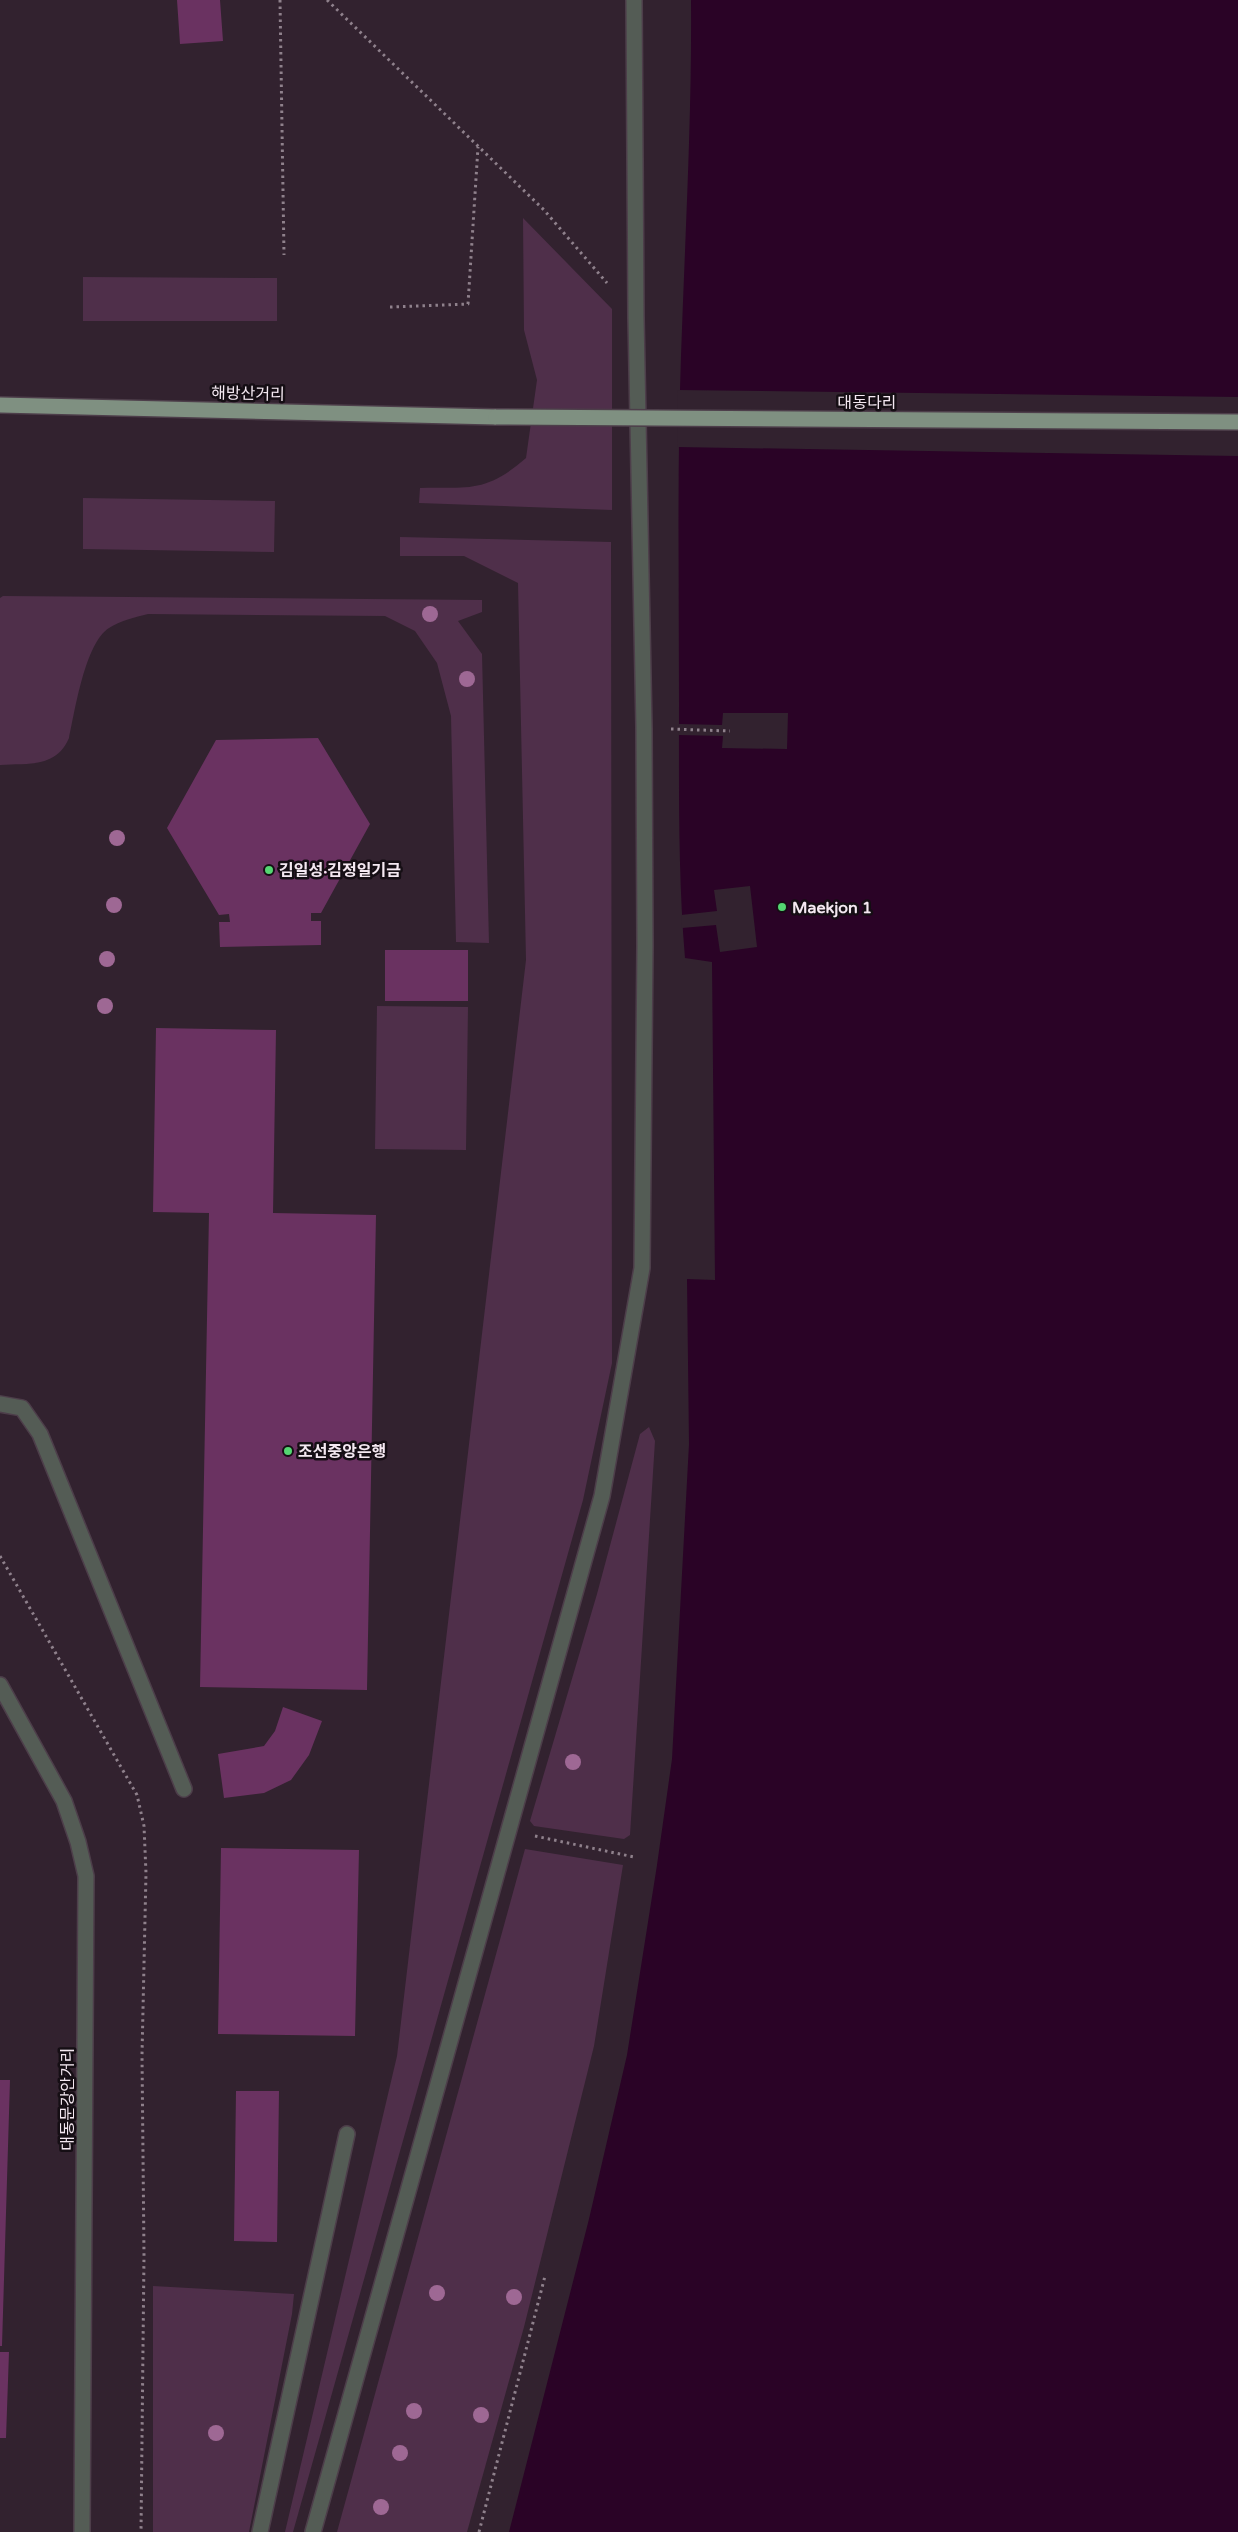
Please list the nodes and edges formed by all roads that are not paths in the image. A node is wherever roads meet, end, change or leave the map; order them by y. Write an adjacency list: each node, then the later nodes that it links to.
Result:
1 (634, 0): 11 (street)
2 (0, 405): 3 (main road, 해방산거리)
3 (496, 416): 4 (main road, 대동다리, bridge)
4 (1238, 422)
5 (0, 1404): 7 (street)
6 (0, 1685): 9 (street, 대동문강안거리)
7 (184, 1789)
8 (347, 2134): 10 (street)
9 (82, 2532)
10 (260, 2532)
11 (313, 2532)

